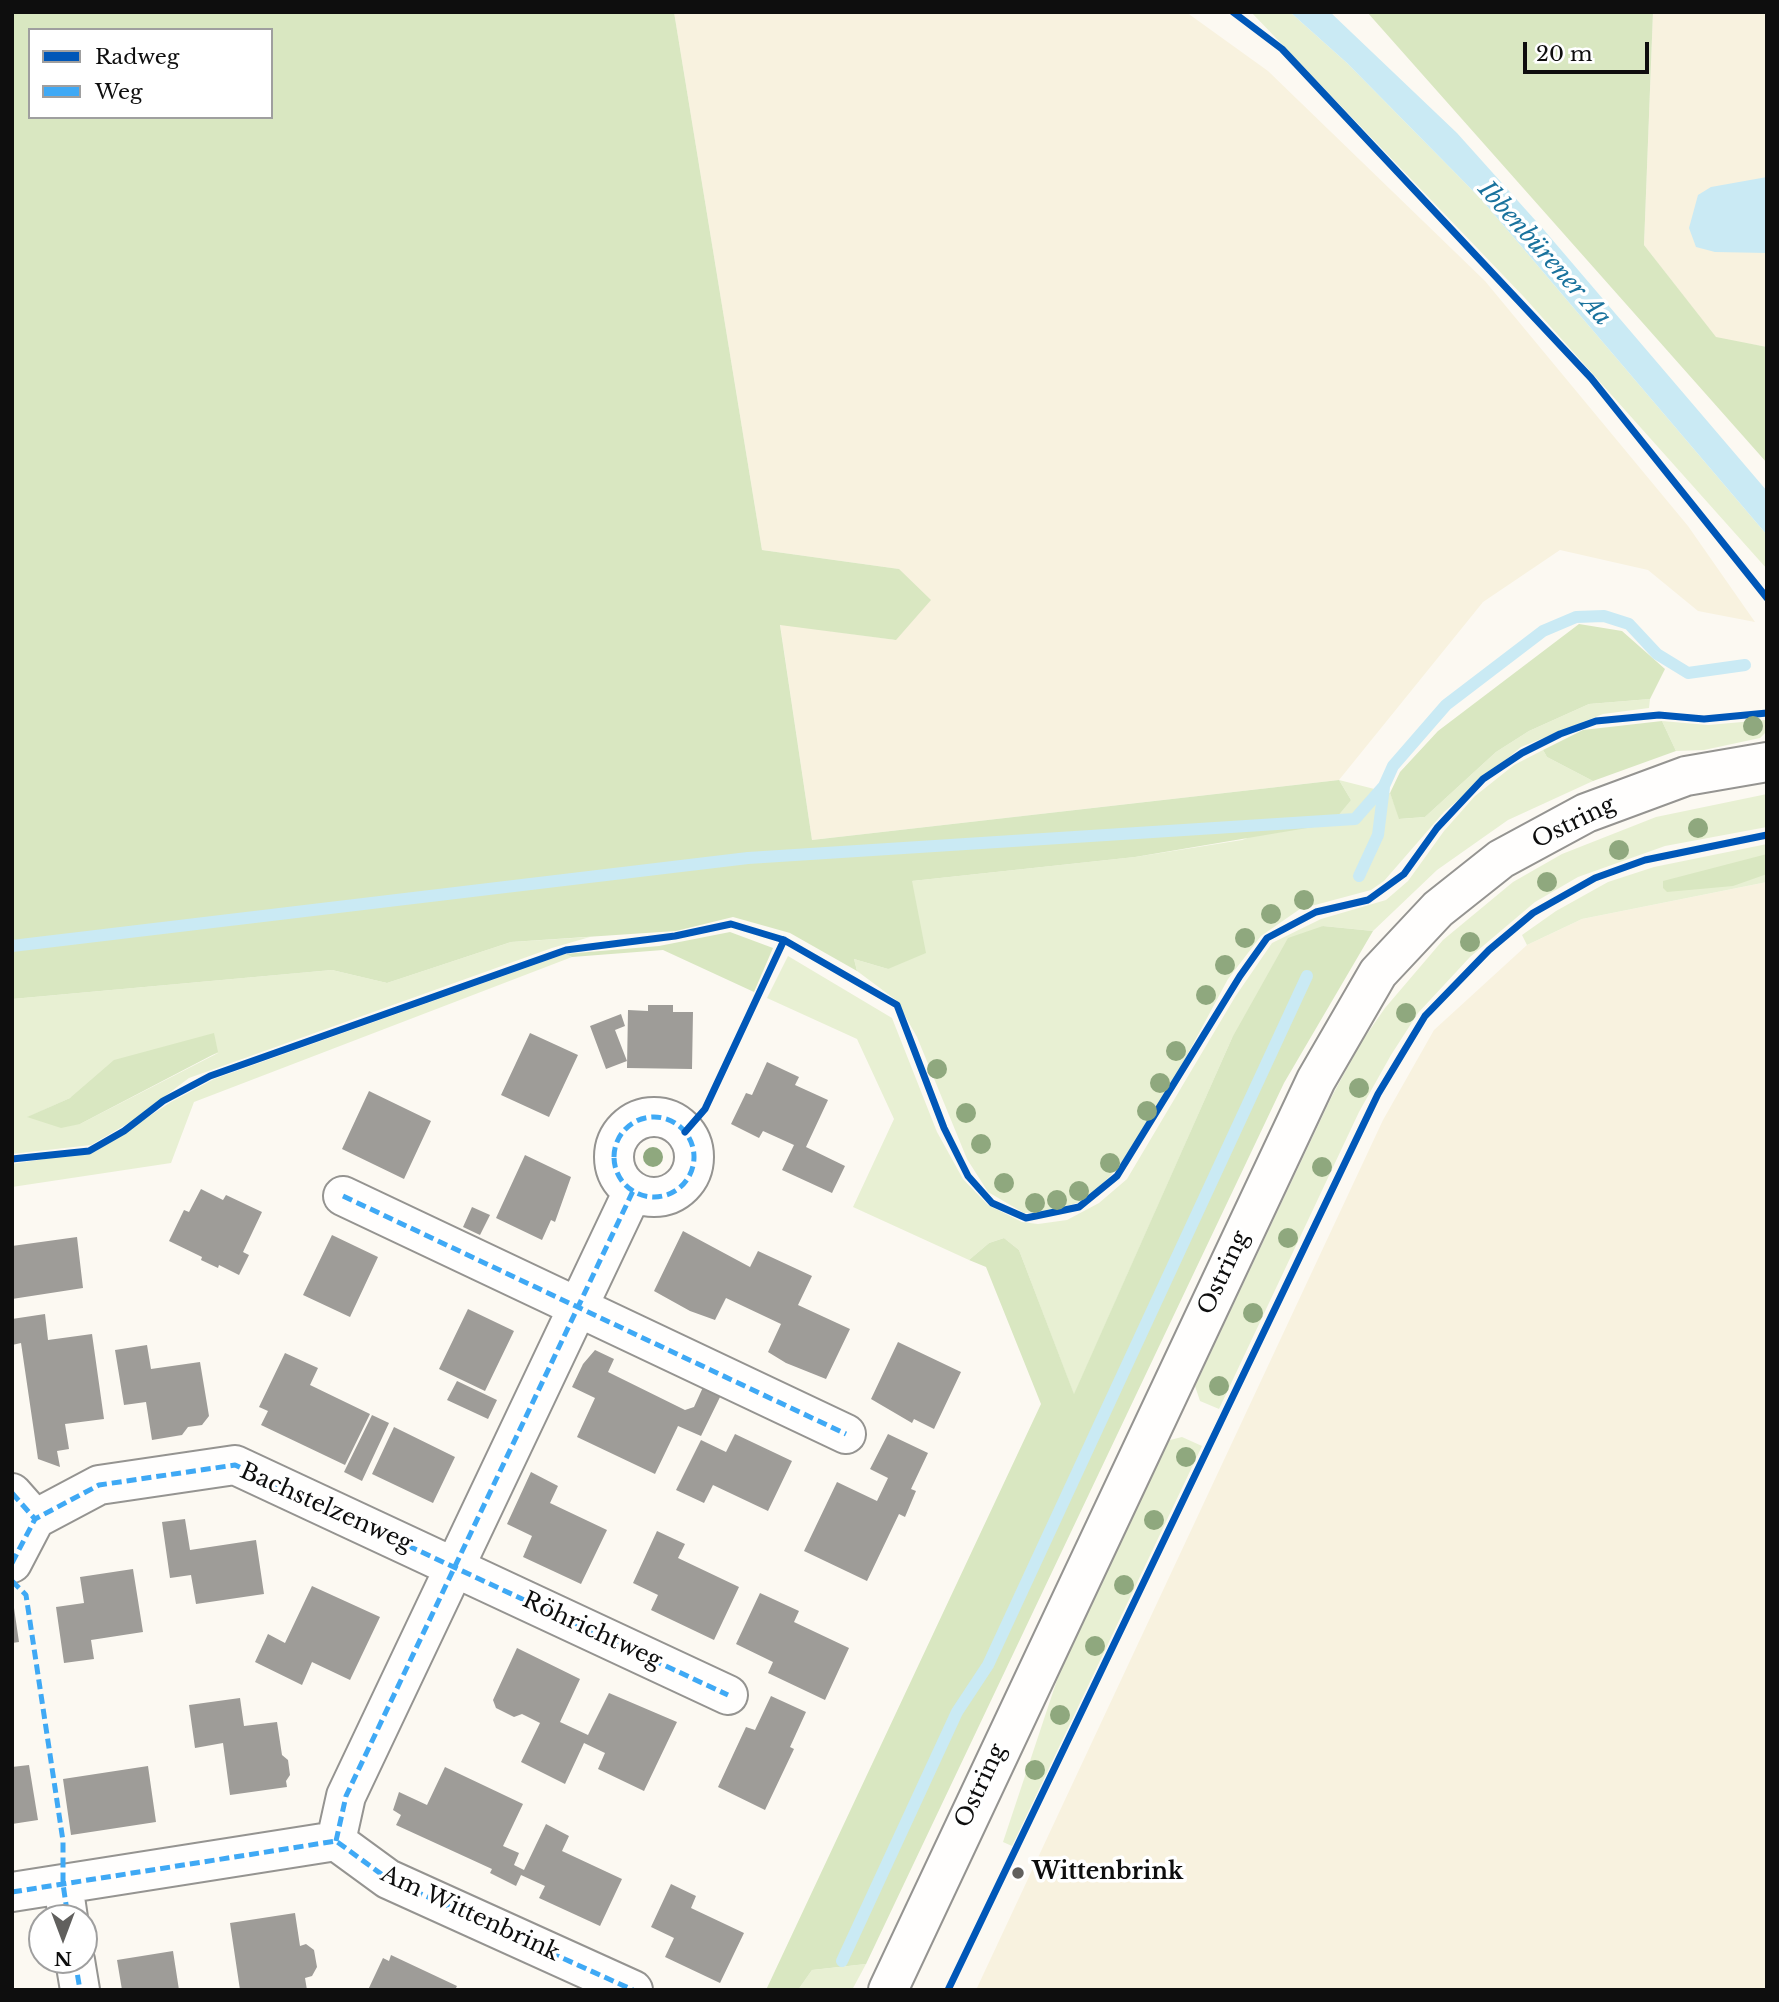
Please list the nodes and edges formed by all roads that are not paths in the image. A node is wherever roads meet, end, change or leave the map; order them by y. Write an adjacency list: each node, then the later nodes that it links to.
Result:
1 (1767, 762): 14 (street, Ostring)
2 (633, 1191): 4 (street)
3 (343, 1196): 4 (street)
4 (578, 1307): 5 (street); 8 (street)
5 (846, 1434)
6 (24, 1506): 7 (street, Bachstelzenweg); 8 (street, Bachstelzenweg)
7 (12, 1563)
8 (456, 1567): 9 (street, Röhrichtweg); 10 (street)
9 (728, 1695)
10 (336, 1841): 12 (street); 13 (street, Am Wittenbrink)
11 (12, 1892): 12 (street)
12 (65, 1901)
13 (633, 1990)
14 (888, 1990)

